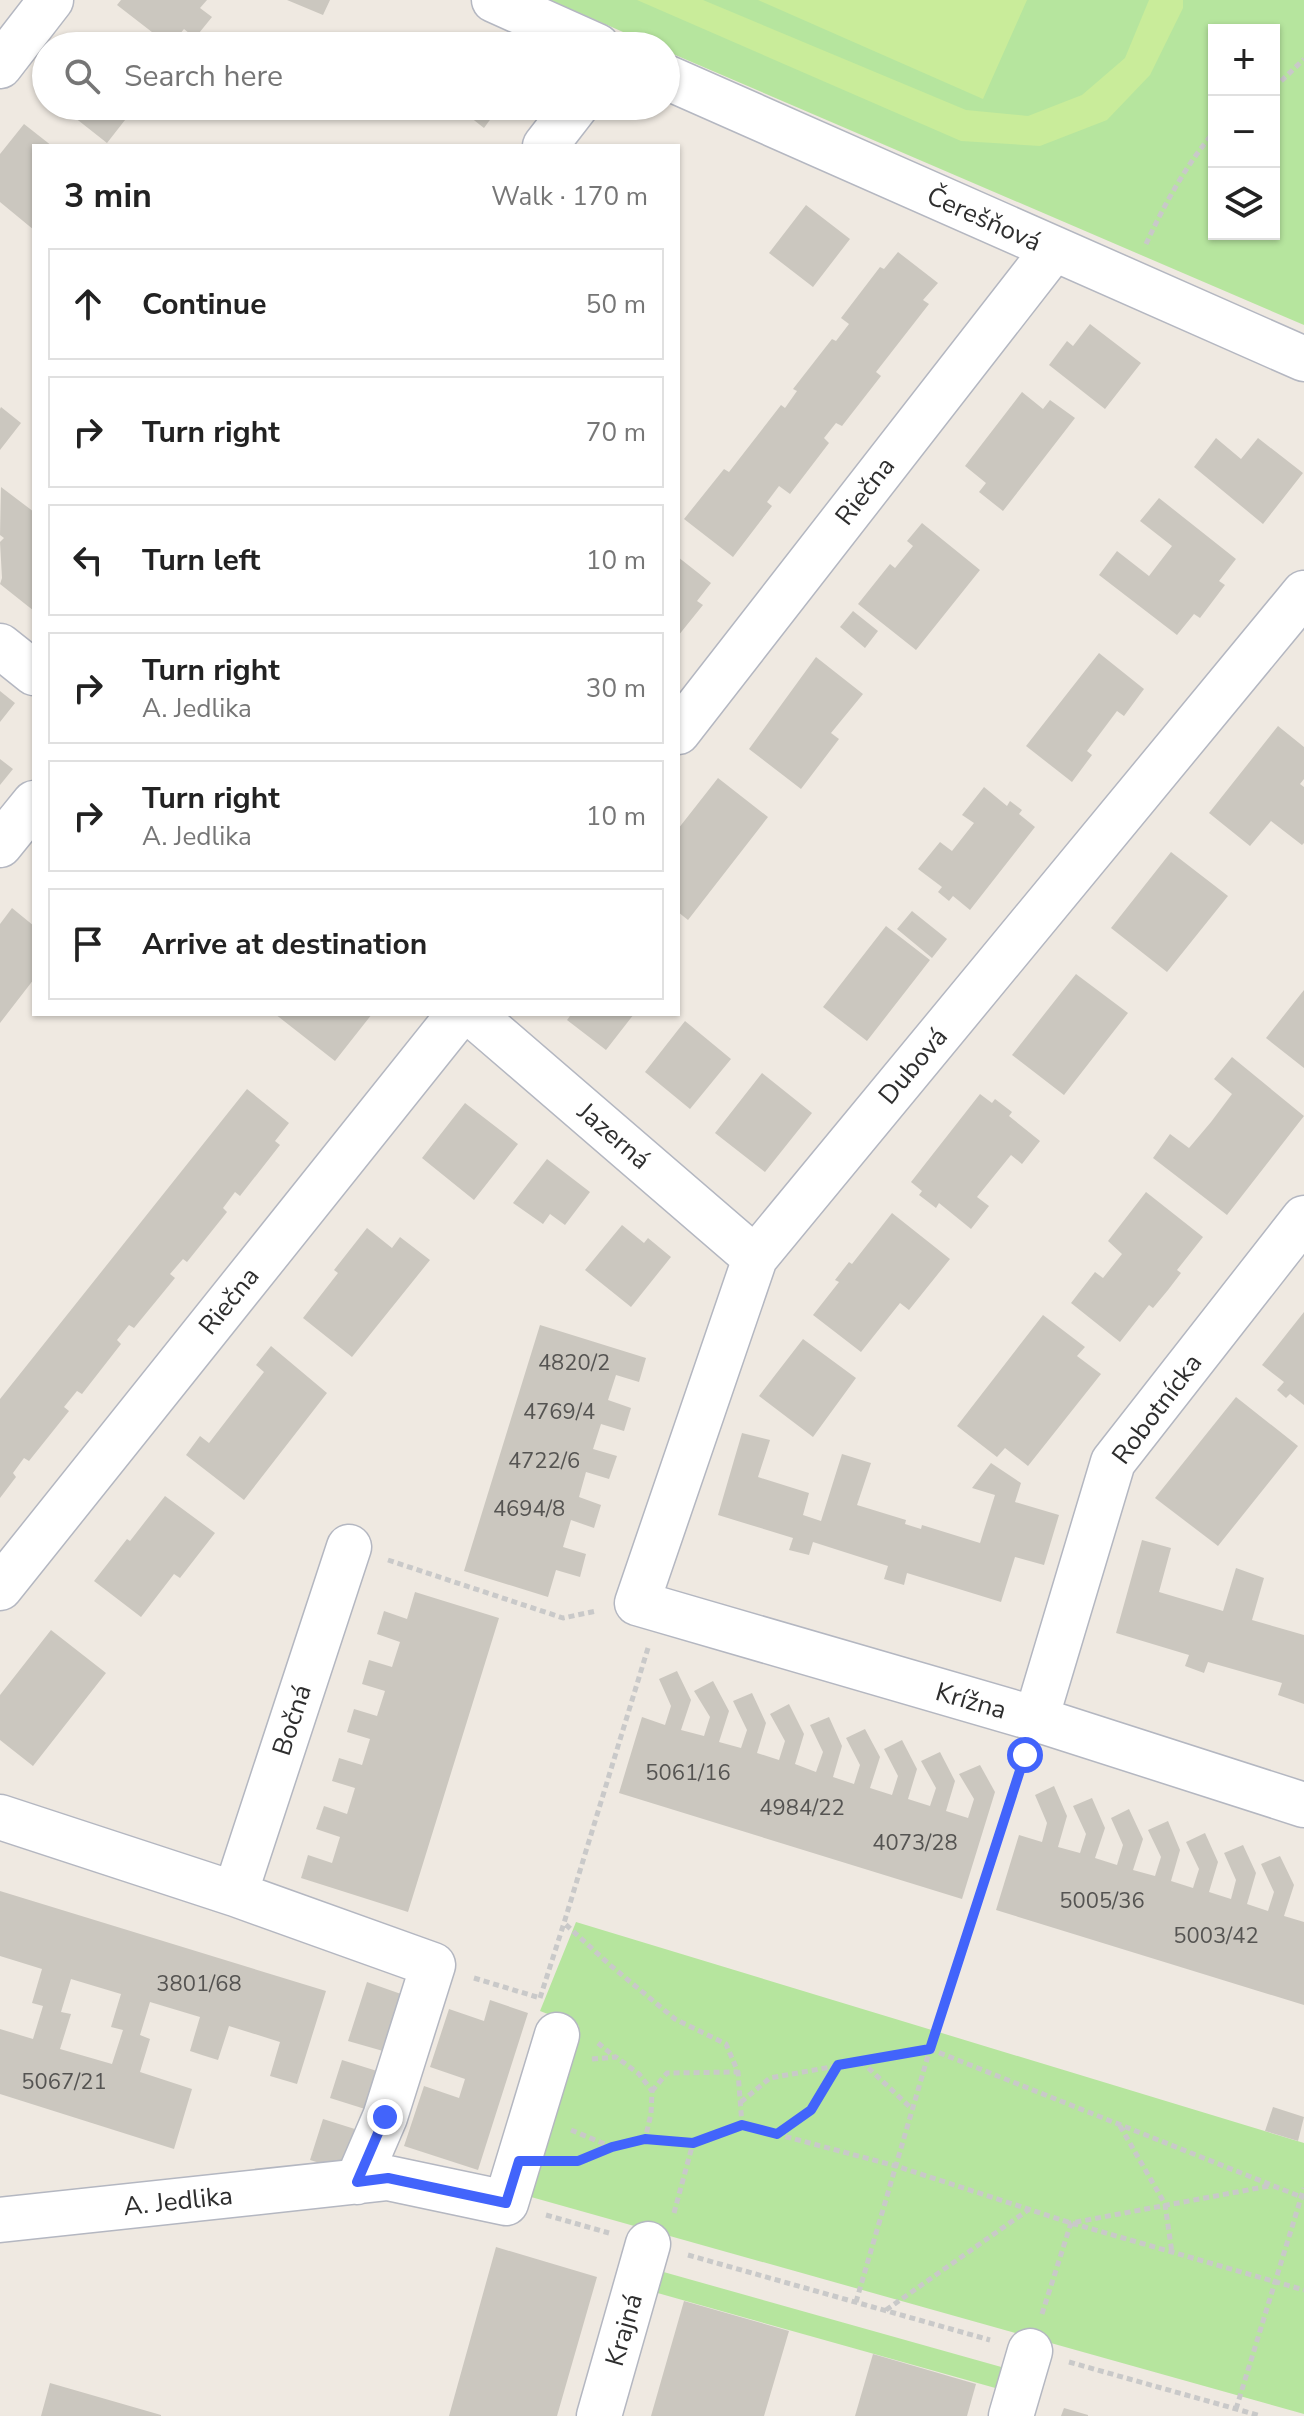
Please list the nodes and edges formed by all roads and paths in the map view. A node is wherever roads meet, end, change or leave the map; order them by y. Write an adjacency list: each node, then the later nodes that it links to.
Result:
1 (51, 0): 5 (street)
2 (494, 0): 3 (street)
3 (566, 32)
4 (1304, 59): 6 (path)
5 (0, 66)
6 (1280, 82)
7 (680, 83): 11 (street, Čerešňová)
8 (565, 120): 10 (street)
9 (1208, 139): 12 (path)
10 (547, 144)
11 (1053, 250): 12 (street, Čerešňová); 17 (street, Riečna)
12 (1130, 282): 13 (street, Čerešňová)
13 (1304, 359)
14 (1304, 593): 23 (street, Dubová)
15 (0, 646): 16 (street)
16 (32, 671)
17 (680, 729)
18 (32, 805): 19 (street)
19 (0, 845)
20 (457, 1016): 25 (street, Riečna)
21 (474, 1016): 23 (street, Jazerná)
22 (1304, 1218): 27 (street, Robotnícka)
23 (755, 1258): 26 (street, Dubová)
24 (349, 1547): 26 (path); 30 (street, Bočná)
25 (0, 1588)
26 (644, 1619): 27 (street, Krížna); 31 (path)
27 (1036, 1719): 28 (street, Krížna); 33 (path)
28 (1304, 1805)
29 (0, 1817): 30 (street)
30 (235, 1894): 49 (street)
31 (564, 1923): 32 (path); 36 (path)
32 (559, 2031): 37 (path); 47 (street)
33 (930, 2049): 34 (path); 39 (path); 42 (path)
34 (861, 2061): 35 (path); 39 (path)
35 (838, 2065): 38 (path); 43 (path)
36 (738, 2072): 37 (path); 38 (path)
37 (652, 2091): 44 (path)
38 (741, 2102): 41 (path)
39 (912, 2109): 48 (path)
40 (565, 2119): 46 (path)
41 (742, 2125): 43 (path); 45 (path)
42 (1120, 2125): 50 (path); 54 (path)
43 (777, 2134): 48 (path)
44 (645, 2139): 45 (path); 46 (path)
45 (693, 2143): 58 (path)
46 (612, 2147): 47 (path)
47 (519, 2161): 53 (street)
48 (896, 2166): 55 (path); 62 (path)
49 (357, 2182): 53 (street, A. Jedlika); 56 (street, A. Jedlika)
50 (1270, 2185): 52 (path); 54 (path)
51 (1304, 2188): 52 (path)
52 (1302, 2198): 60 (path)
53 (506, 2203): 58 (path)
54 (1165, 2204): 57 (path); 59 (path)
55 (1029, 2209): 57 (path); 63 (path)
56 (0, 2220)
57 (1071, 2223): 59 (path); 64 (path)
58 (656, 2246): 62 (path); 66 (street, Krajná)
59 (1172, 2253): 60 (path)
60 (1273, 2282): 61 (path); 65 (path)
61 (1304, 2290)
62 (856, 2302): 63 (path)
63 (885, 2310): 64 (path)
64 (1030, 2351): 65 (path); 67 (street)
65 (1236, 2409): 68 (path)
66 (599, 2416)
67 (1011, 2416)
68 (1261, 2416)

